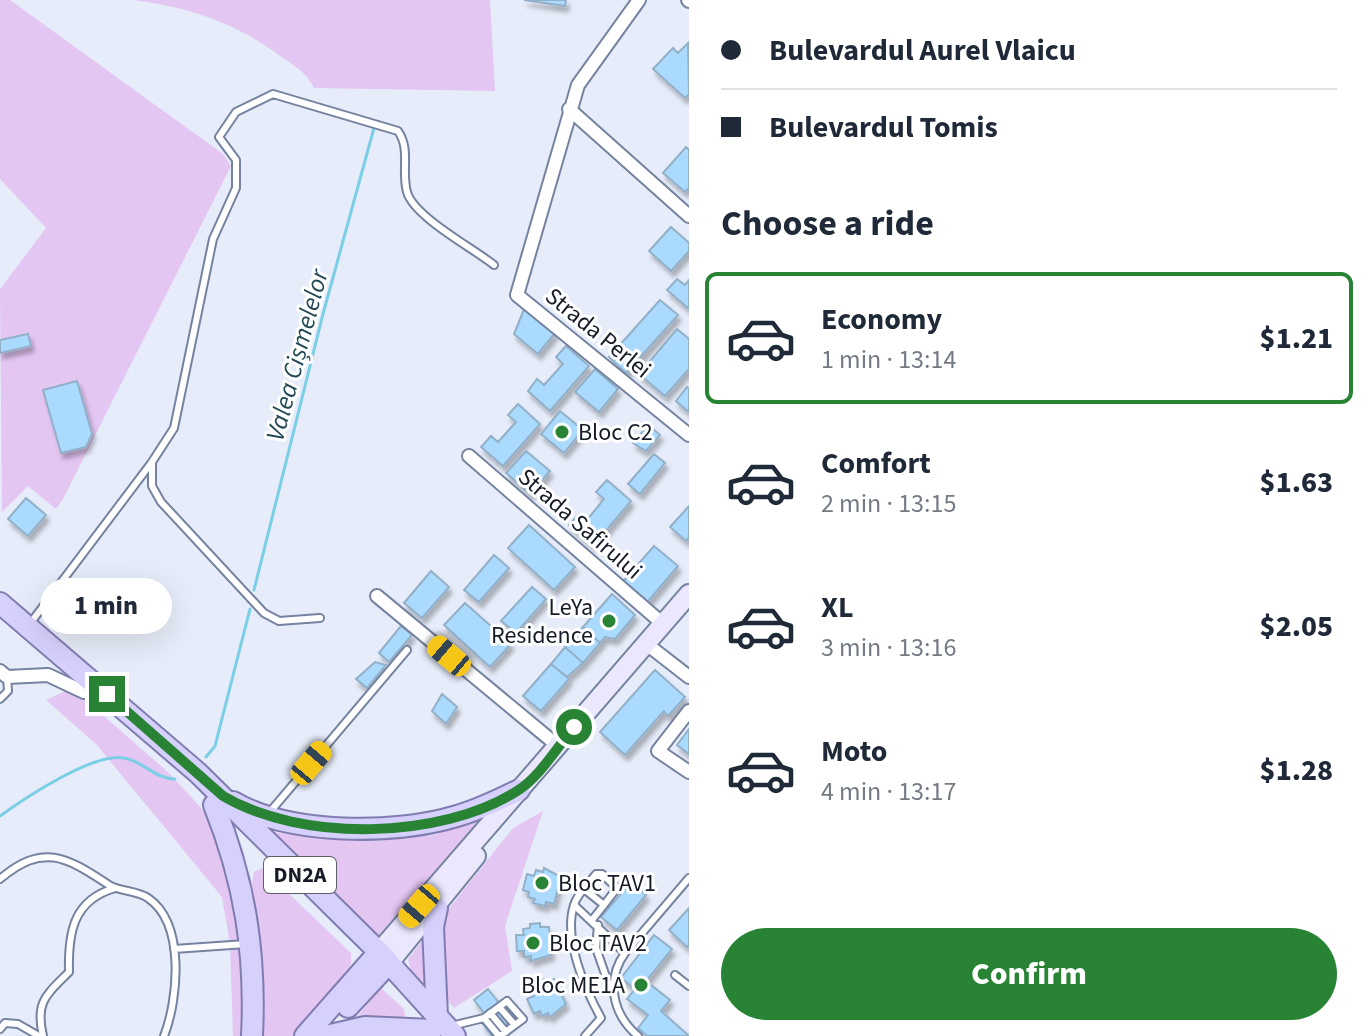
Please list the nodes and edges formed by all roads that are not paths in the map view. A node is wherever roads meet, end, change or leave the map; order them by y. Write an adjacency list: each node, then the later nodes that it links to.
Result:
1 (639, 0): 2 (street)
2 (569, 109): 3 (street); 5 (street, Strada Perlei)
3 (689, 216)
4 (494, 265): 7 (lane)
5 (689, 435)
6 (469, 456): 14 (street, Strada Safirului)
7 (152, 462): 12 (lane); 15 (lane)
8 (689, 594): 14 (main road)
9 (377, 596): 23 (street)
10 (0, 603): 15 (main road, DN2A)
11 (689, 608): 16 (main road)
12 (320, 618)
13 (0, 620): 20 (main road, DN2A)
14 (663, 624): 23 (main road)
15 (28, 627): 26 (main road, DN2A)
16 (653, 649): 19 (street); 34 (main road)
17 (407, 650): 27 (lane)
18 (4, 674): 20 (street); 21 (lane)
19 (689, 677)
20 (84, 692): 26 (main road, DN2A)
21 (0, 699)
22 (689, 711): 24 (street)
23 (558, 746): 25 (main road)
24 (689, 772)
25 (519, 790): 27 (main road); 39 (main road)
26 (219, 801): 27 (main road); 36 (main road); 39 (main road, DN2A)
27 (266, 816)
28 (689, 878): 38 (lane)
29 (0, 879): 30 (lane)
30 (115, 888): 37 (lane); 48 (lane)
31 (584, 889): 32 (lane); 33 (lane); 33 (lane)
32 (574, 905): 35 (lane); 53 (lane)
33 (604, 905): 35 (lane)
34 (437, 908): 39 (main road); 45 (main road)
35 (595, 922): 38 (lane); 42 (lane)
36 (250, 944): 37 (lane); 50 (main road)
37 (174, 949): 49 (lane)
38 (625, 953): 42 (lane)
39 (379, 963): 45 (main road, DN2A); 51 (main road); 52 (main road)
40 (675, 975): 41 (lane)
41 (689, 986)
42 (613, 994): 54 (lane)
43 (487, 1016): 45 (lane); 47 (lane); 47 (lane)
44 (0, 1029): 48 (lane)
45 (442, 1029): 46 (main road)
46 (353, 1033): 52 (main road)
47 (502, 1035)
48 (41, 1036)
49 (164, 1036)
50 (252, 1036)
51 (305, 1036)
52 (323, 1036)
53 (585, 1036)
54 (638, 1036)

